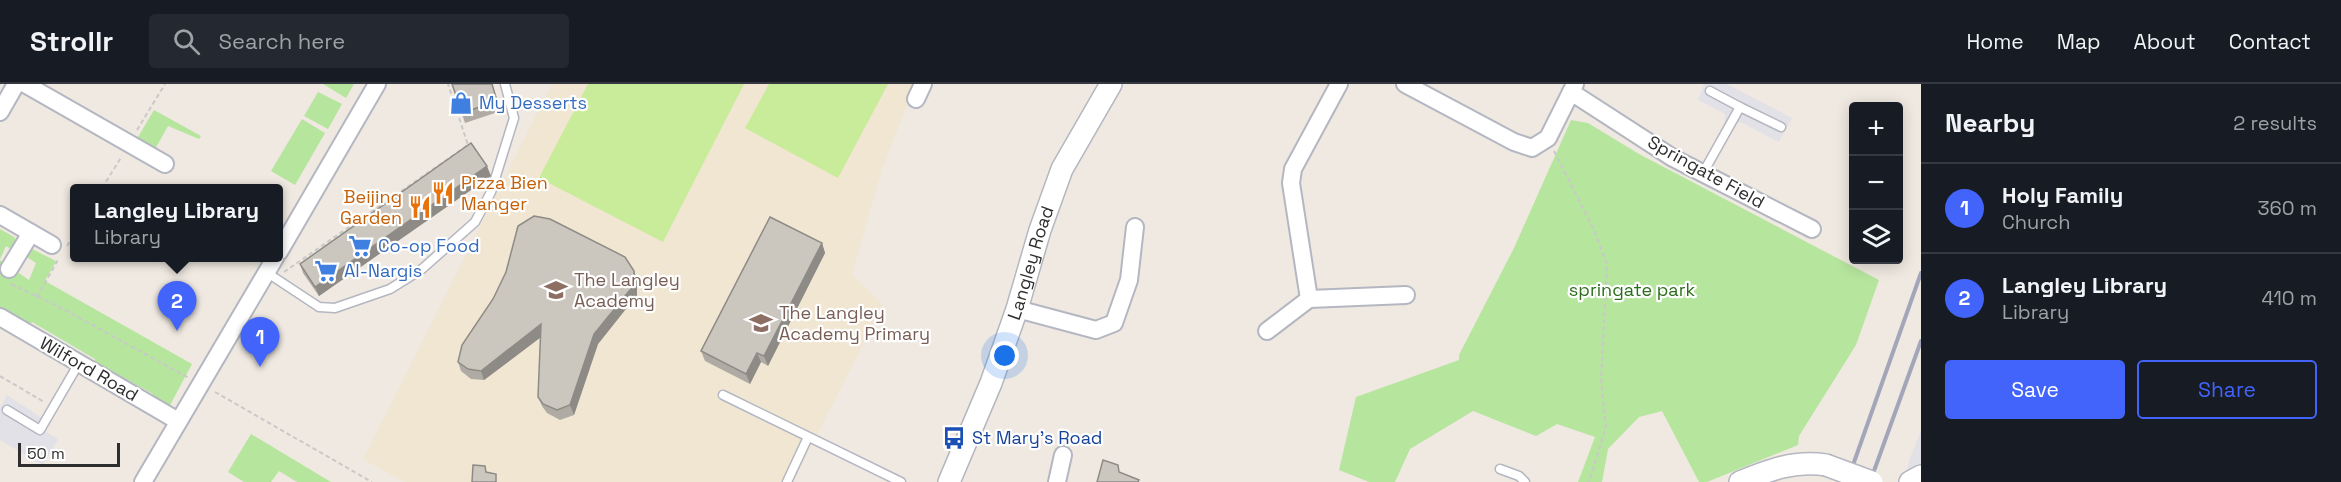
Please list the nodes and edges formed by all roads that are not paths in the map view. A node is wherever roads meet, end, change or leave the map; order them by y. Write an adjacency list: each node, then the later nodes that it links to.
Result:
1 (16, 84): 11 (street)
2 (25, 84): 13 (street)
3 (377, 84): 20 (street)
4 (505, 84): 22 (lane)
5 (1111, 84): 26 (street, Langley Road)
6 (1339, 84): 25 (street)
7 (1405, 84): 8 (street)
8 (1573, 88): 14 (street, Springate Field)
9 (1710, 91): 10 (lane)
10 (1740, 107): 12 (lane); 14 (lane)
11 (0, 112)
12 (1781, 127)
13 (165, 164)
14 (1703, 174): 17 (street, Springate Field)
15 (0, 215): 18 (street)
16 (1135, 227): 26 (street)
17 (1812, 229)
18 (31, 233): 19 (street); 23 (street)
19 (52, 245)
20 (283, 245)
21 (272, 262): 22 (street)
22 (266, 272): 32 (street)
23 (9, 276)
24 (1406, 295): 25 (street)
25 (1309, 299): 28 (street)
26 (1017, 309): 40 (street, Langley Road)
27 (0, 317): 29 (street, Wilford Road)
28 (1267, 331)
29 (79, 363): 31 (lane); 32 (street, Wilford Road)
30 (723, 395): 33 (lane)
31 (7, 410)
32 (178, 421): 37 (street)
33 (808, 436): 38 (lane); 39 (lane)
34 (1063, 455): 41 (street)
35 (1500, 469): 42 (lane)
36 (1921, 476): 45 (street)
37 (143, 482)
38 (787, 482)
39 (901, 482)
40 (949, 482)
41 (1057, 482)
42 (1525, 482)
43 (1740, 482): 44 (street, bridge)
44 (1872, 482)
45 (1910, 482)

